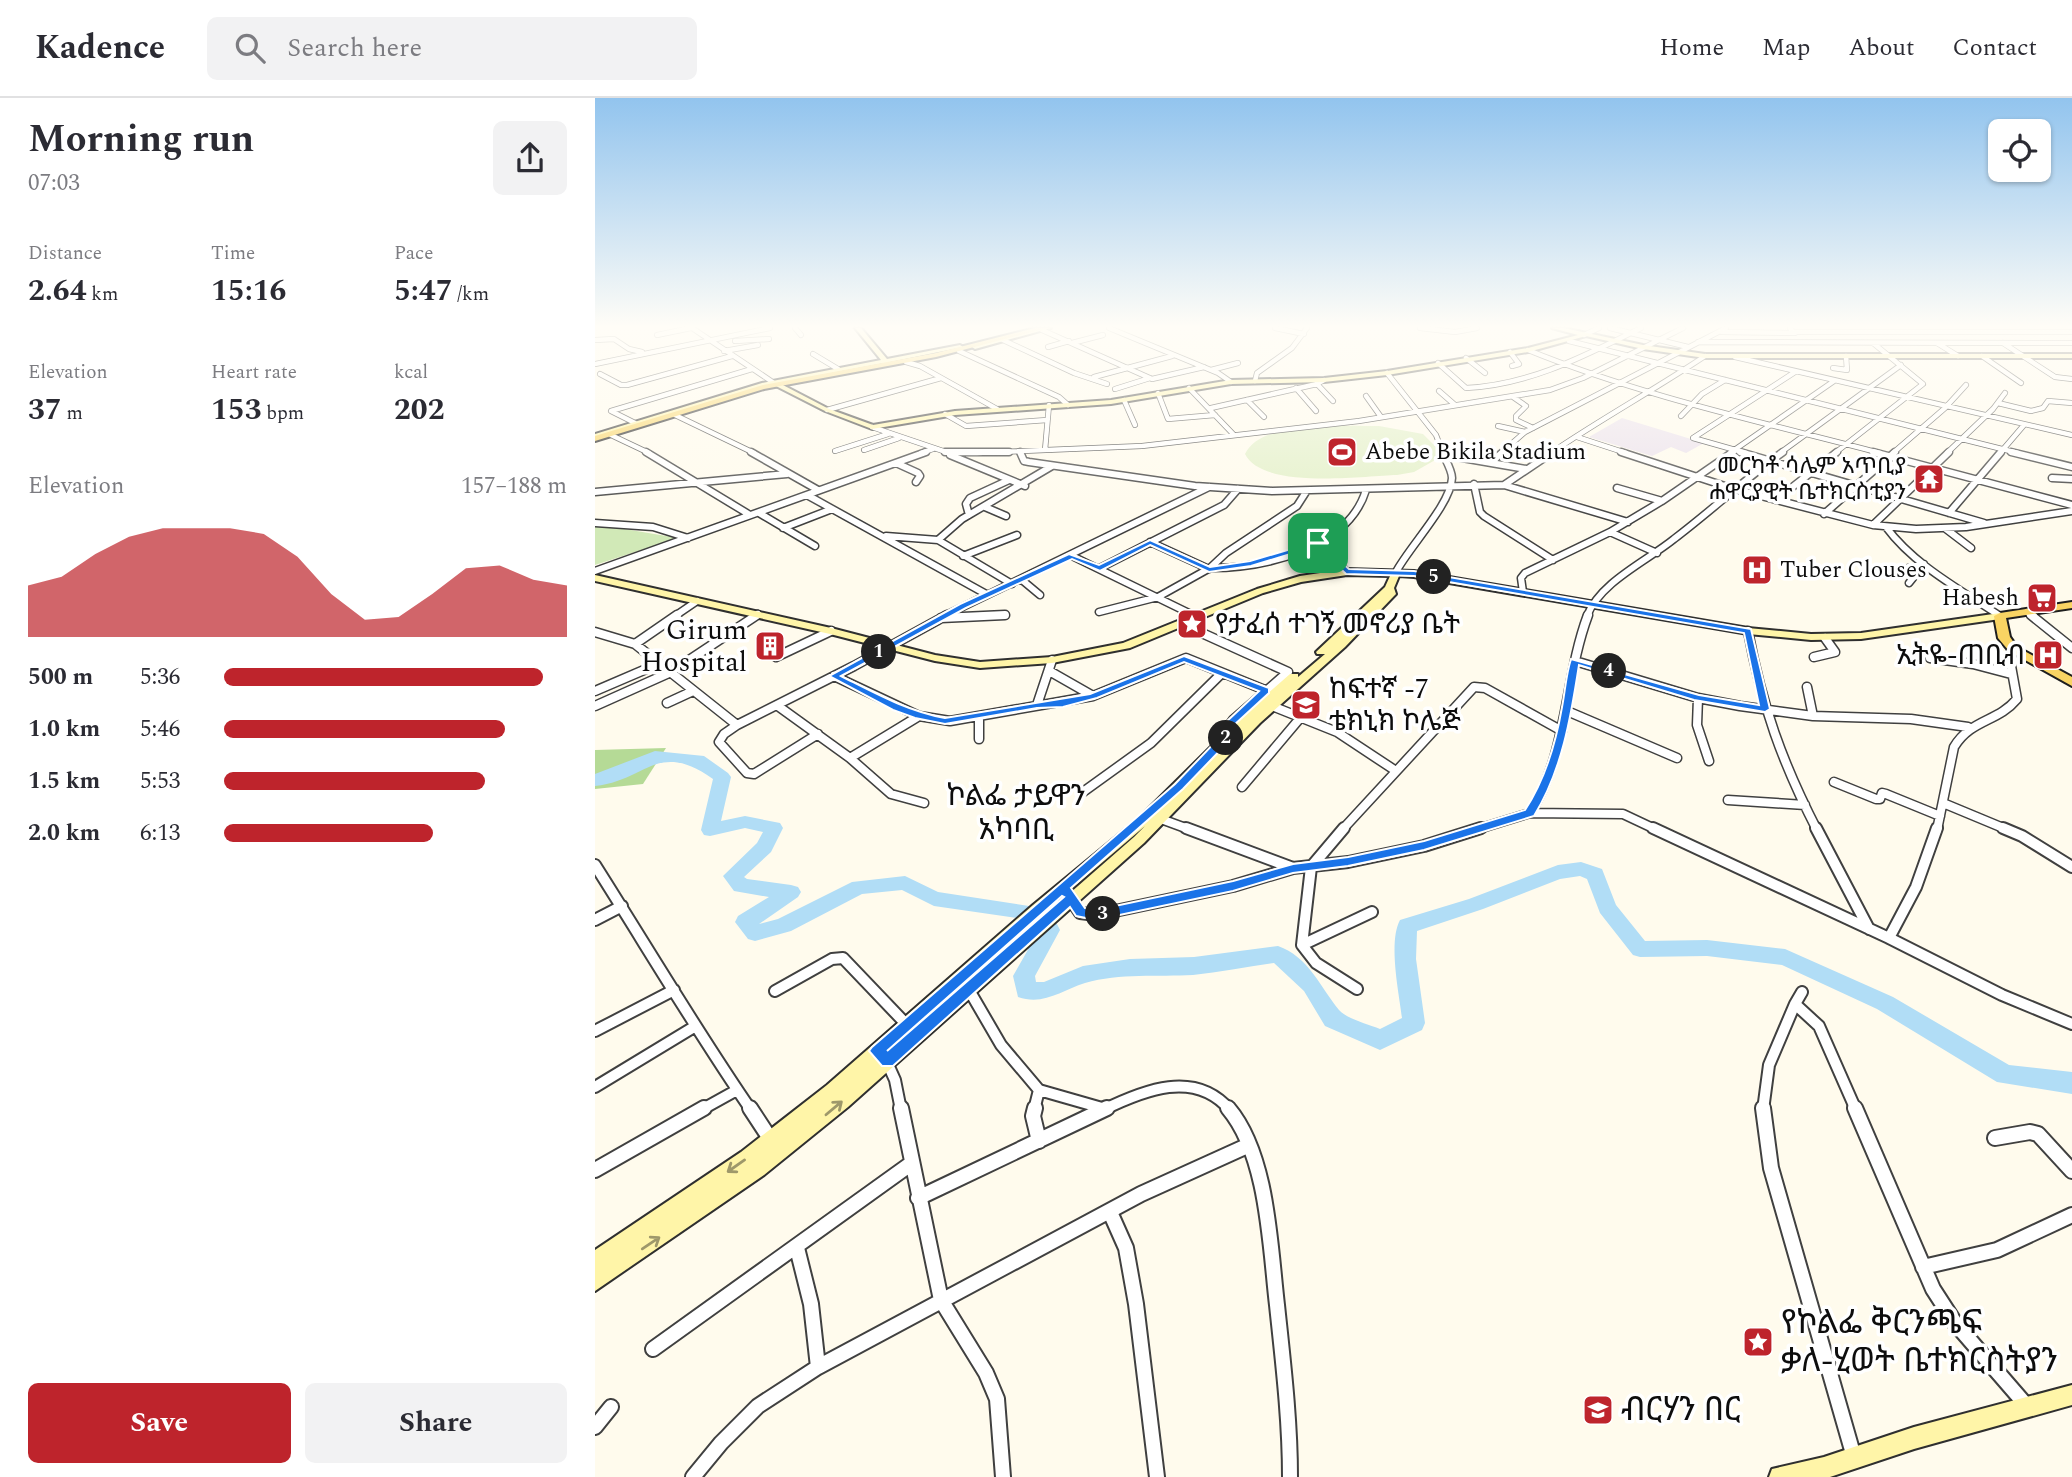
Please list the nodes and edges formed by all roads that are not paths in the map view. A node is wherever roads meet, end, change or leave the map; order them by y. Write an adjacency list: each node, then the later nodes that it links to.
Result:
1 (673, 392): 60 (street)
2 (742, 392): 60 (main road)
3 (744, 392): 75 (main road)
4 (746, 392): 52 (main road)
5 (793, 392): 47 (main road)
6 (890, 392): 47 (street)
7 (968, 392): 43 (street)
8 (1045, 392): 37 (street)
9 (1162, 392): 28 (main road)
10 (1194, 392): 44 (street)
11 (1278, 392): 34 (street)
12 (1300, 392): 48 (street)
13 (1328, 392): 35 (street)
14 (1402, 392): 49 (street)
15 (1441, 392): 42 (street)
16 (1535, 392): 31 (street)
17 (1601, 392): 66 (street)
18 (1651, 392): 74 (street)
19 (1652, 392): 38 (street)
20 (1707, 392): 38 (street)
21 (1762, 392): 50 (street)
22 (1775, 392): 36 (street)
23 (1819, 392): 36 (street)
24 (1865, 392): 46 (street)
25 (1879, 392): 32 (street)
26 (1913, 392): 32 (street)
27 (1959, 392): 45 (street)
28 (1158, 393): 33 (main road); 53 (street)
29 (2005, 394): 39 (street)
30 (1366, 396): 57 (street)
31 (1512, 396): 42 (street); 66 (street)
32 (1906, 398): 45 (street); 58 (street)
33 (1124, 400): 37 (main road); 62 (street)
34 (1247, 400): 44 (street); 56 (street)
35 (1333, 401)
36 (1807, 401): 46 (street); 61 (street)
37 (1067, 403): 41 (main road)
38 (1692, 403): 50 (street); 54 (street)
39 (1998, 403): 40 (street); 55 (street)
40 (2072, 403)
41 (1049, 405): 43 (main road); 59 (street)
42 (1455, 405): 49 (street)
43 (996, 407): 51 (main road)
44 (1211, 408): 53 (street)
45 (1945, 408): 55 (street); 67 (street)
46 (1841, 409): 58 (street); 70 (street)
47 (827, 410): 65 (main road)
48 (1316, 411)
49 (1417, 411): 57 (street); 87 (street)
50 (1731, 413): 61 (street); 82 (street)
51 (945, 414): 59 (street); 65 (main road)
52 (675, 415): 71 (main road); 97 (street)
53 (1215, 415): 72 (street)
54 (1681, 416)
55 (1984, 416): 63 (street); 77 (street)
56 (1264, 417)
57 (1381, 417): 72 (street)
58 (1881, 419): 67 (street); 78 (street)
59 (1047, 420): 81 (street)
60 (635, 423): 75 (main road)
61 (1771, 424): 70 (street); 82 (street)
62 (1135, 425)
63 (2024, 425): 73 (street); 83 (street)
64 (1498, 426): 68 (street)
65 (872, 427): 69 (street)
66 (1533, 428): 68 (street)
67 (1919, 429): 77 (street); 88 (street)
68 (1525, 432): 90 (street)
69 (888, 434): 76 (street); 84 (street)
70 (1808, 434): 78 (street); 89 (street)
71 (611, 435): 75 (main road); 102 (street)
72 (1234, 435): 81 (street)
73 (2072, 435)
74 (1577, 437): 95 (street); 98 (street)
75 (595, 438)
76 (899, 438): 79 (street); 80 (street)
77 (1962, 439): 83 (street); 93 (street)
78 (1847, 445): 88 (street); 96 (street)
79 (933, 449): 86 (street); 91 (street)
80 (864, 450)
81 (1045, 450): 85 (street)
82 (1733, 450): 89 (street); 98 (street)
83 (2004, 450): 94 (street); 100 (street)
84 (835, 451)
85 (1020, 451): 86 (street); 92 (street)
86 (949, 453): 103 (street)
87 (1445, 455): 90 (street); 106 (street)
88 (1889, 456): 93 (street); 108 (street)
89 (1770, 461): 96 (street); 113 (street)
90 (1491, 462): 95 (street)
91 (896, 463): 104 (street); 114 (street)
92 (1052, 466): 109 (street); 110 (street)
93 (1931, 467): 100 (street); 119 (street)
94 (2072, 467)
95 (1526, 469): 107 (street)
96 (1811, 473): 108 (street); 120 (street)
97 (787, 474): 102 (street); 114 (street)
98 (1698, 477): 113 (street); 121 (street)
99 (2052, 478): 101 (street)
100 (1977, 479): 122 (street); 127 (street)
101 (2072, 479)
102 (693, 480): 116 (street); 129 (street)
103 (1009, 480): 109 (street); 130 (street)
104 (916, 482)
105 (1474, 484): 106 (street); 107 (street); 151 (street)
106 (1451, 485): 115 (street); 157 (street)
107 (1504, 485): 132 (street)
108 (1855, 485): 119 (street); 128 (street)
109 (1025, 486): 123 (street)
110 (1209, 487): 112 (street); 150 (street)
111 (1617, 488): 121 (street)
112 (1238, 489): 117 (street); 144 (street)
113 (1734, 489): 120 (street); 148 (street)
114 (818, 490): 118 (street)
115 (1366, 490): 117 (street); 145 (street)
116 (595, 492)
117 (1305, 492): 154 (street)
118 (807, 495): 124 (street); 126 (street)
119 (1900, 499): 127 (street); 135 (street)
120 (1776, 500): 128 (street)
121 (1662, 501): 132 (street)
122 (2072, 505)
123 (985, 507): 130 (street); 131 (street)
124 (832, 509): 137 (street); 141 (street)
125 (2072, 511): 134 (street)
126 (759, 513): 129 (street); 137 (street)
127 (1949, 513): 134 (street)
128 (1824, 514): 135 (street)
129 (750, 515): 142 (street)
130 (969, 515): 143 (street)
131 (1006, 516)
132 (1628, 522): 139 (street)
133 (595, 523): 142 (street)
134 (1991, 524): 138 (street)
135 (1873, 525): 136 (street)
136 (1886, 527): 138 (street); 152 (street)
137 (783, 528): 146 (street)
138 (1946, 529): 147 (street)
139 (1611, 531): 148 (street); 151 (street)
140 (1017, 535): 149 (street)
141 (884, 536): 143 (street); 163 (street)
142 (688, 538): 155 (street)
143 (938, 540): 149 (street)
144 (1150, 542): 153 (street); 154 (street)
145 (1318, 543): 154 (street); 156 (street)
146 (815, 546)
147 (1971, 548)
148 (1657, 553): 167 (street)
149 (963, 556): 160 (street)
150 (1072, 556): 153 (street); 159 (street)
151 (1553, 560): 162 (street)
152 (1924, 564): 161 (street); 173 (street)
153 (1100, 568): 165 (street)
154 (1209, 569): 165 (street)
155 (595, 571)
156 (1346, 572): 157 (main road); 174 (main road)
157 (1397, 572): 162 (main road); 199 (main road)
158 (595, 578): 166 (main road)
159 (1022, 580): 160 (street); 164 (street)
160 (1012, 583): 163 (street)
161 (1909, 583)
162 (1523, 592): 167 (main road)
163 (986, 594): 175 (street)
164 (1040, 595)
165 (1158, 597): 169 (street); 174 (street)
166 (697, 601): 171 (main road); 181 (street)
167 (1592, 604): 178 (main road); 188 (street)
168 (2072, 605): 170 (main road)
169 (1099, 612)
170 (2027, 612): 173 (main road); 183 (street)
171 (758, 614): 177 (main road); 191 (street)
172 (1005, 615): 175 (street)
173 (2000, 616): 180 (main road); 184 (main road)
174 (1196, 617): 176 (main road)
175 (940, 618): 182 (street)
176 (1182, 624): 190 (main road); 199 (street)
177 (831, 631): 182 (main road); 185 (street)
178 (1748, 631): 180 (main road); 207 (street)
179 (597, 633): 181 (street)
180 (1825, 638): 186 (street)
181 (635, 644): 189 (street)
182 (889, 646): 190 (main road); 194 (street)
183 (2072, 648)
184 (2013, 649): 193 (street); 195 (main road)
185 (776, 657)
186 (1814, 657)
187 (1930, 658): 193 (street)
188 (1575, 661): 201 (street); 208 (street)
189 (658, 664): 191 (street); 197 (street)
190 (1052, 666): 200 (street); 203 (street)
191 (671, 672): 198 (street); 204 (street)
192 (1222, 673): 199 (street); 200 (street); 224 (street)
193 (2011, 674): 214 (street)
194 (834, 676): 205 (street); 209 (street)
195 (2072, 682)
196 (1807, 687): 210 (street)
197 (595, 691)
198 (693, 691): 202 (street); 213 (street)
199 (1276, 691): 206 (main road); 238 (main road)
200 (1093, 696): 203 (street)
201 (1698, 698): 207 (street); 220 (street)
202 (667, 703)
203 (1037, 705): 211 (street)
204 (595, 706)
205 (778, 706): 213 (street); 216 (street)
206 (1272, 706): 212 (street); 233 (main road)
207 (1765, 709): 210 (street); 229 (street)
208 (1567, 711): 215 (street); 219 (street)
209 (919, 716): 211 (street); 218 (street)
210 (1813, 716): 214 (street)
211 (979, 717): 217 (street)
212 (1301, 717): 221 (street); 223 (street)
213 (737, 724): 216 (street)
214 (1968, 727): 228 (street)
215 (1562, 731): 221 (street); 225 (street)
216 (818, 734): 218 (street)
217 (979, 739)
218 (850, 758): 227 (street)
219 (1677, 758)
220 (1709, 761)
221 (1396, 771): 235 (street)
222 (1834, 782): 232 (street)
223 (1242, 787)
224 (1083, 792)
225 (1540, 797): 230 (street); 231 (street)
226 (1728, 800): 229 (street)
227 (924, 803)
228 (1943, 803): 232 (street); 236 (street)
229 (1805, 805): 244 (street)
230 (1529, 813): 231 (street); 235 (street)
231 (1551, 813): 244 (street)
232 (1940, 816): 246 (street)
233 (1161, 819): 237 (street); 239 (main road)
234 (595, 864): 240 (street)
235 (1311, 867): 237 (street); 247 (street)
236 (2072, 867)
237 (1293, 868): 239 (street)
238 (1063, 888): 239 (street); 242 (main road)
239 (1072, 898): 242 (main road)
240 (622, 906): 243 (street); 250 (street)
241 (1373, 912): 247 (street)
242 (1044, 913): 245 (main road)
243 (595, 920)
244 (1869, 929): 246 (street)
245 (1019, 936): 248 (main road); 253 (main road)
246 (1889, 938): 252 (street)
247 (1302, 945): 249 (street)
248 (969, 989): 256 (main road); 259 (street)
249 (1357, 989)
250 (674, 990): 254 (street); 255 (street)
251 (775, 991): 253 (street)
252 (2072, 1024)
253 (907, 1025): 256 (main road)
254 (694, 1027): 257 (street); 258 (street)
255 (595, 1031)
256 (882, 1056): 262 (main road); 265 (street); 274 (main road, one-way to 256)
257 (595, 1087)
258 (737, 1090): 262 (street); 266 (street)
259 (1039, 1090): 260 (street); 263 (street)
260 (1102, 1108): 263 (street); 264 (street)
261 (1995, 1138): 267 (street)
262 (771, 1140): 272 (main road, one-way to 272)
263 (1039, 1141): 268 (street)
264 (1247, 1146): 269 (street); 287 (street)
265 (912, 1163): 268 (street); 271 (street)
266 (595, 1170)
267 (2072, 1171)
268 (918, 1198): 275 (street)
269 (1110, 1212): 275 (street); 286 (street)
270 (2072, 1215): 273 (street)
271 (797, 1248): 276 (street); 277 (street)
272 (595, 1261)
273 (1923, 1267): 280 (street); 282 (street)
274 (595, 1282)
275 (941, 1300): 277 (street); 285 (street)
276 (653, 1349)
277 (818, 1367): 284 (street)
278 (2072, 1395): 280 (main road)
279 (611, 1407): 281 (street)
280 (2027, 1407): 282 (main road)
281 (595, 1427)
282 (1854, 1457): 283 (main road)
283 (1826, 1473): 288 (main road)
284 (693, 1477)
285 (1003, 1477)
286 (1157, 1477)
287 (1290, 1477)
288 (1780, 1477)

